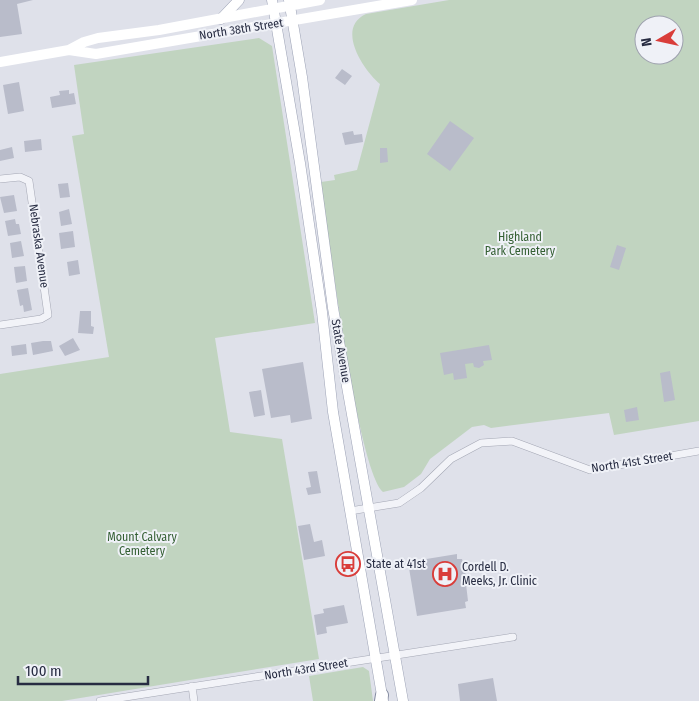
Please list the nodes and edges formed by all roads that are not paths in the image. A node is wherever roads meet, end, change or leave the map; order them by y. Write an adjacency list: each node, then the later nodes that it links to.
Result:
1 (239, 0): 6 (main road)
2 (320, 0): 4 (main road, North 38th Street)
3 (412, 0): 7 (main road, North 38th Street)
4 (290, 3): 5 (main road, North 38th Street); 7 (main road, State Avenue)
5 (273, 5): 6 (main road, North 38th Street); 8 (main road, State Avenue)
6 (221, 19): 9 (main road, North 38th Street)
7 (293, 20): 8 (main road, North 38th Street); 14 (main road, State Avenue)
8 (277, 24): 9 (main road, North 38th Street); 15 (main road, State Avenue)
9 (69, 50): 10 (main road, North 38th Street)
10 (0, 62)
11 (0, 179): 12 (street, Nebraska Avenue)
12 (0, 325)
13 (699, 451): 14 (street, North 41st Street)
14 (368, 508): 15 (street, North 41st Street); 17 (main road, State Avenue)
15 (350, 511): 18 (main road, State Avenue)
16 (513, 637): 17 (street, North 43rd Street)
17 (395, 656): 18 (street, North 43rd Street); 23 (main road, State Avenue)
18 (375, 659): 19 (street, North 43rd Street); 20 (main road, State Avenue)
19 (192, 686): 21 (street, North 43rd Street); 22 (street)
20 (382, 699)
21 (100, 701)
22 (194, 701)
23 (403, 701)

